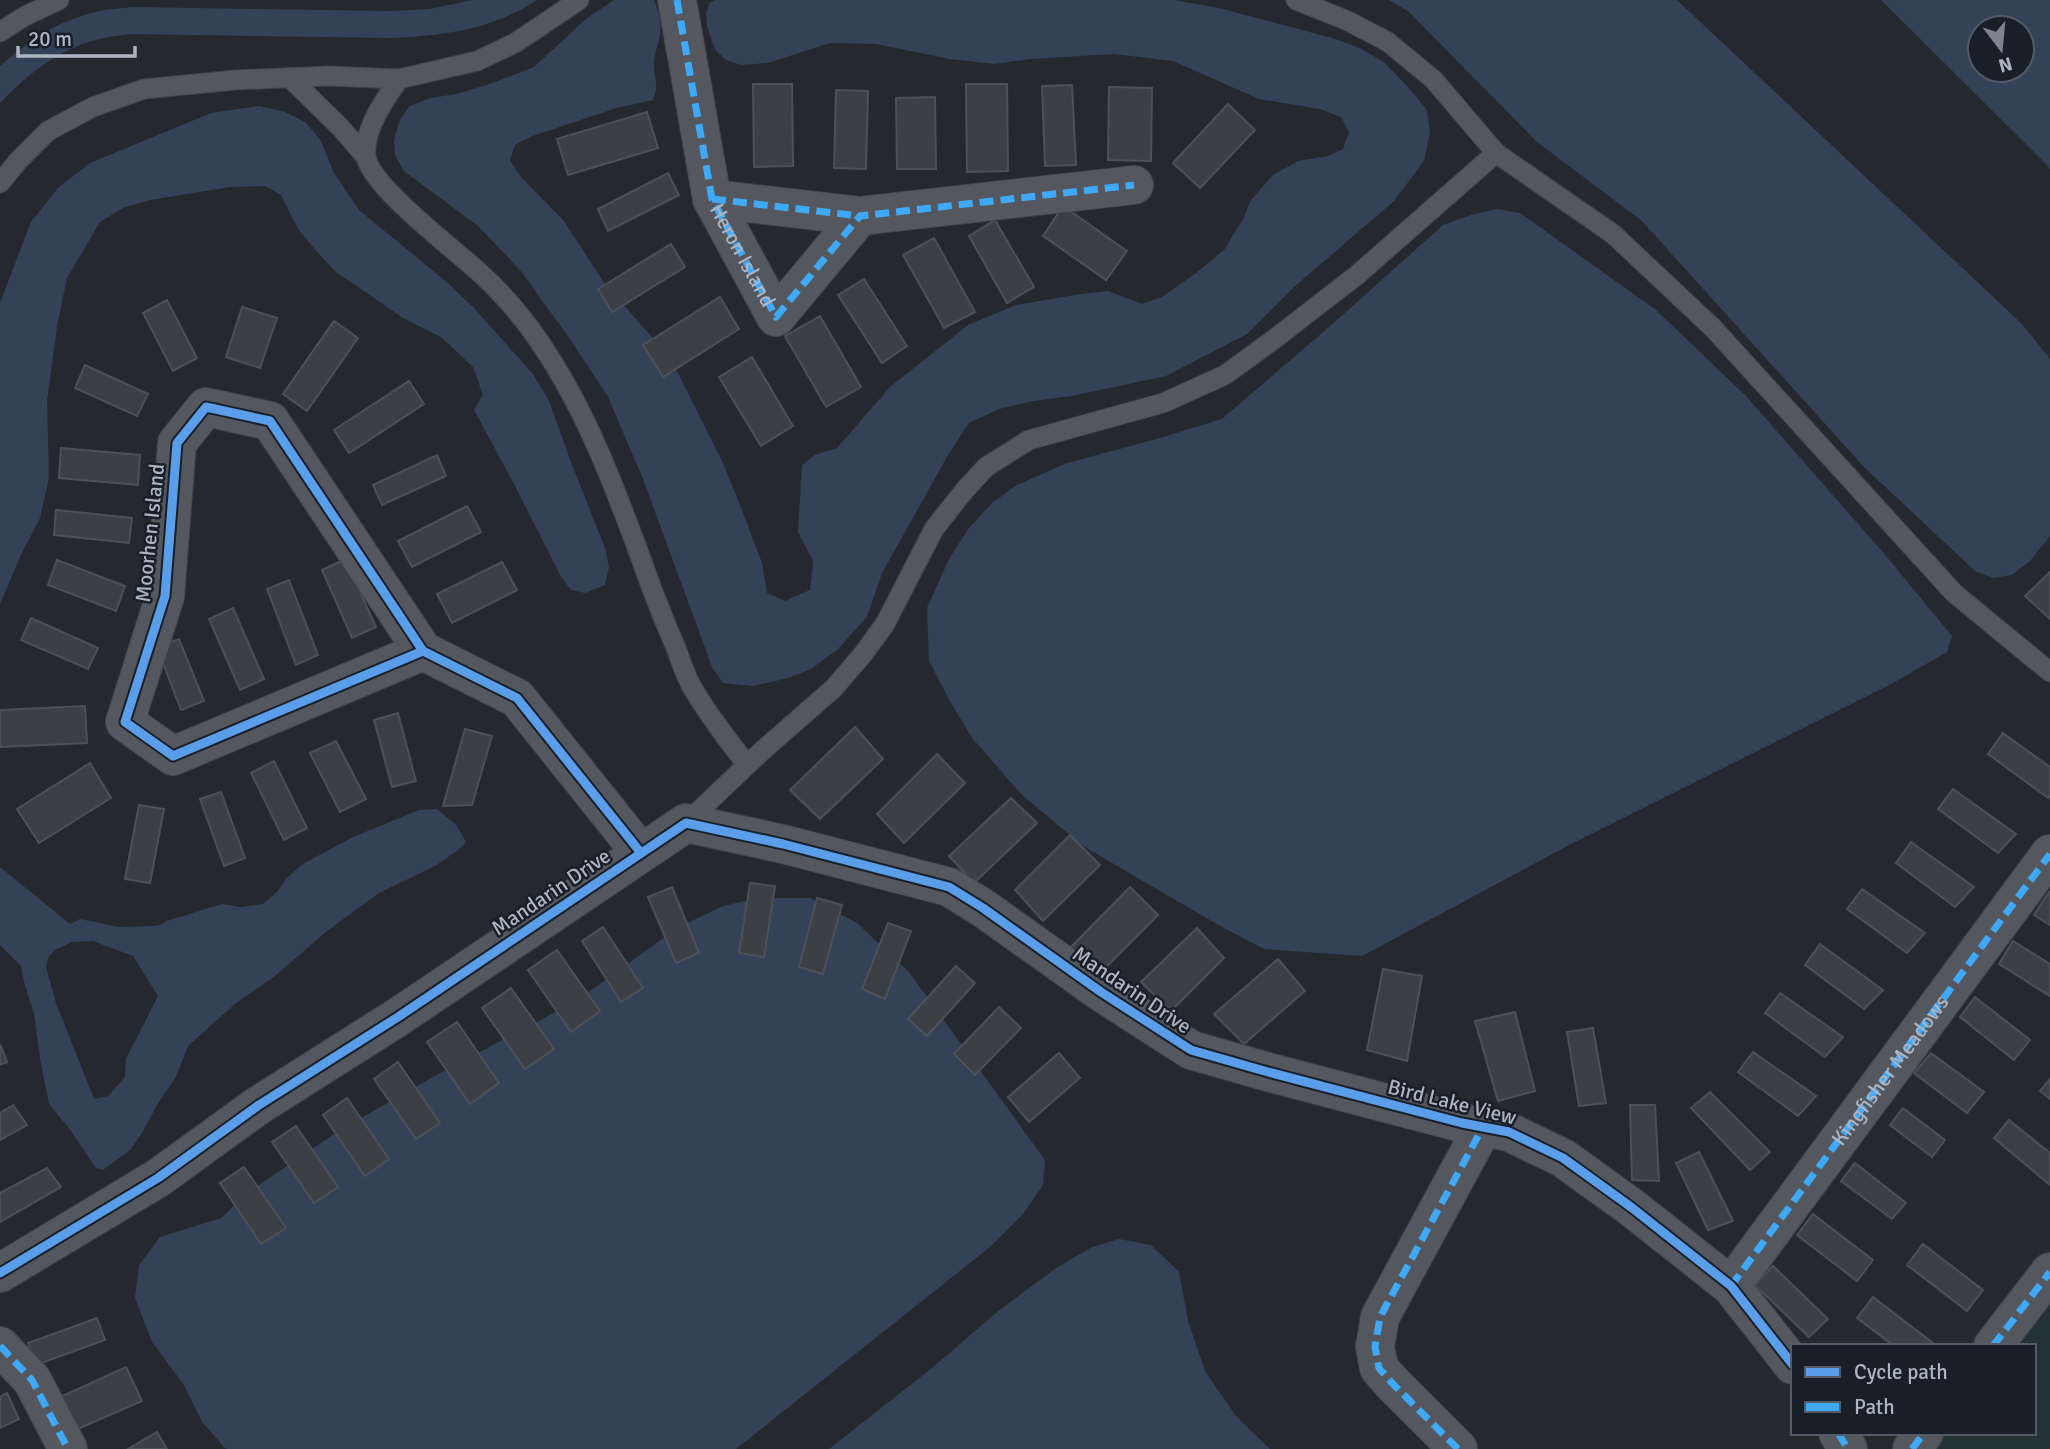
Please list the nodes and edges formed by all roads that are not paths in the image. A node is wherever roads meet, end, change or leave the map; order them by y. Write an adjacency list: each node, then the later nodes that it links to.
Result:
1 (59, 0): 5 (lane)
2 (579, 0): 7 (lane)
3 (677, 0): 12 (street, Heron Island)
4 (1296, 0): 8 (lane)
5 (0, 32)
6 (290, 78): 7 (lane); 9 (lane); 10 (lane)
7 (399, 79): 9 (lane)
8 (1496, 153): 15 (lane); 16 (lane)
9 (366, 157): 16 (lane)
10 (0, 183)
11 (1134, 185): 13 (street)
12 (712, 199): 13 (street); 13 (street, Heron Island)
13 (860, 216)
14 (423, 651): 14 (street, Moorhen Island); 18 (street, Moorhen Island)
15 (2050, 671)
16 (747, 765): 17 (lane)
17 (687, 823): 18 (street, Mandarin Drive); 20 (street, Mandarin Drive)
18 (641, 853): 22 (street, Mandarin Drive)
19 (2050, 854): 24 (street, Kingfisher Meadows)
20 (1191, 1050): 21 (street, Bird Lake View)
21 (1483, 1127): 24 (street, Bird Lake View); 29 (street, Bird Lake View)
22 (3, 1263)
23 (2050, 1272): 25 (street)
24 (1731, 1286): 27 (street, Bird Lake View)
25 (1995, 1344)
26 (0, 1346): 28 (street)
27 (1791, 1362)
28 (68, 1449)
29 (1458, 1449)

